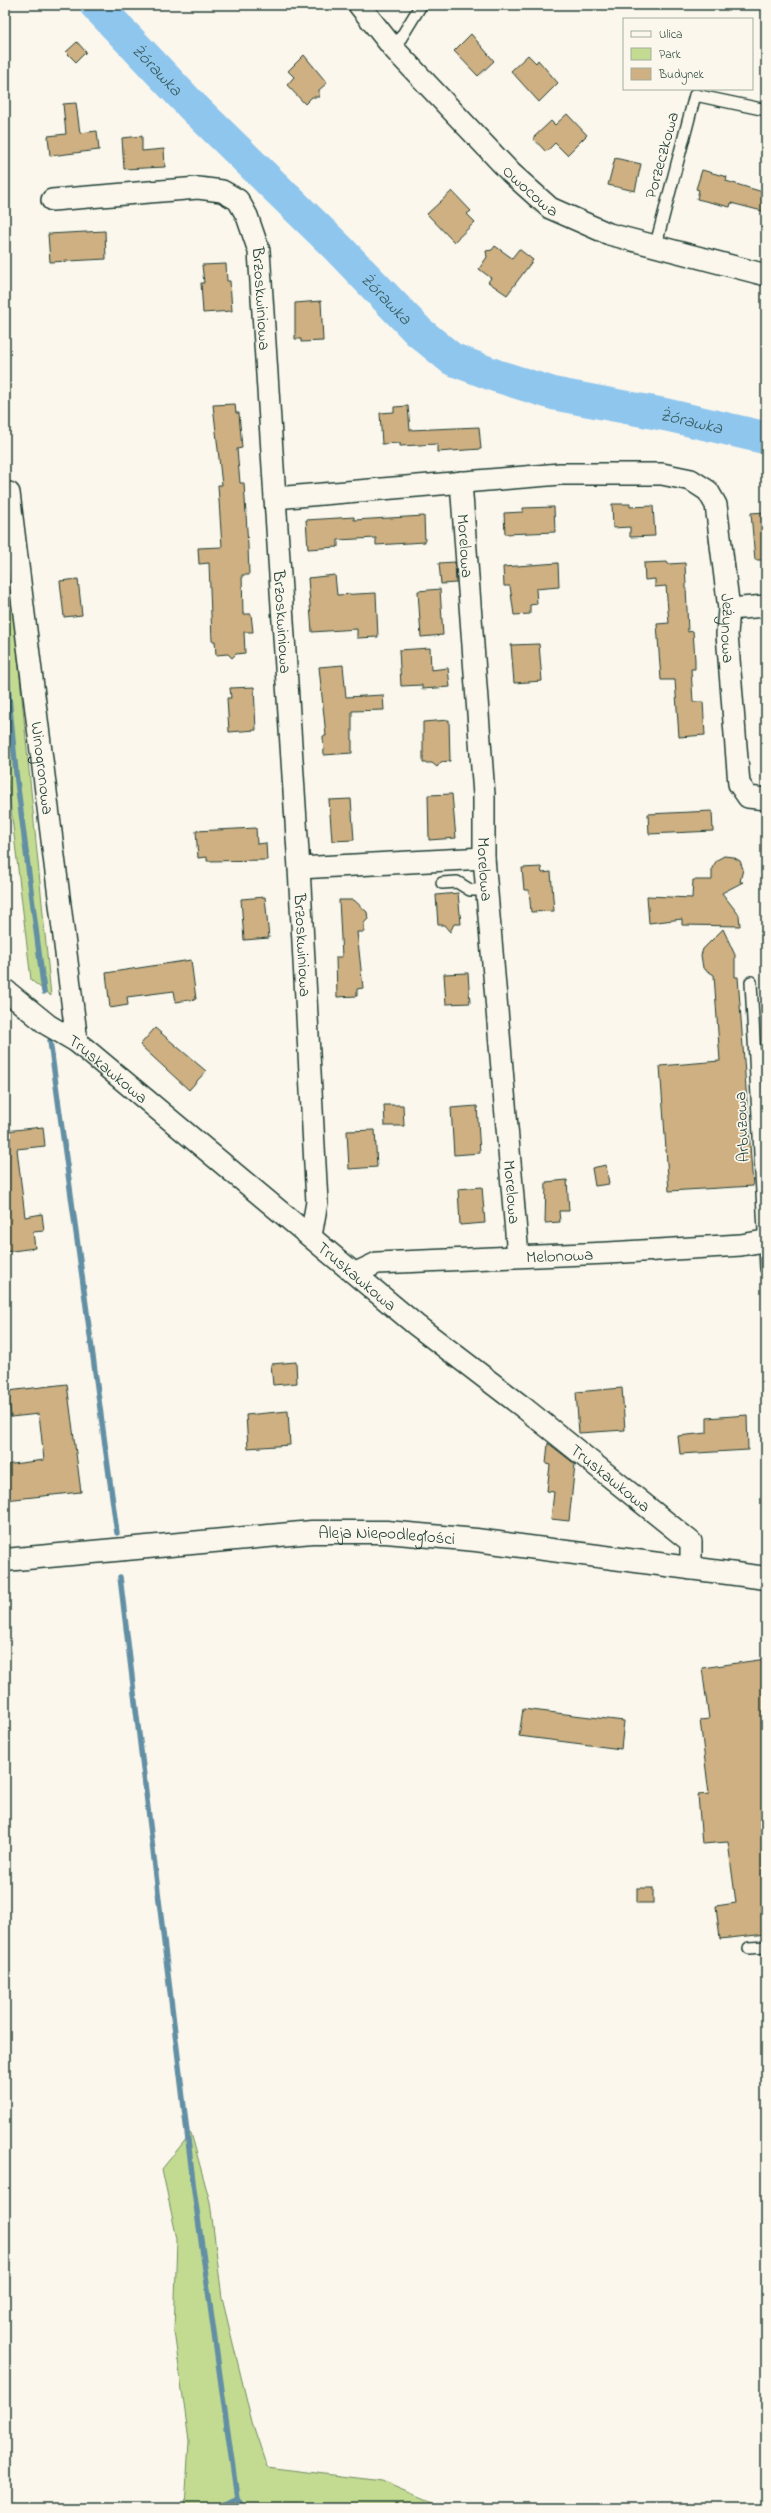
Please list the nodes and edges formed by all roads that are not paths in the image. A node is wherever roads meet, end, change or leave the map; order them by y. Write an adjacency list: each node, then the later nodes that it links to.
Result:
1 (359, 5): 3 (street, Owocowa)
2 (421, 5): 3 (lane)
3 (394, 49): 6 (street, Owocowa)
4 (766, 110): 6 (lane, Porzeczkowa)
5 (52, 200): 10 (street, Brzoskwiniowa)
6 (655, 248): 7 (street, Owocowa)
7 (766, 275)
8 (461, 482): 10 (street); 12 (street, Jeżynowa); 14 (street, Morelowa)
9 (9, 493): 20 (street, Winogronowa)
10 (275, 498): 15 (street, Brzoskwiniowa)
11 (766, 606): 12 (street)
12 (729, 609): 13 (street, Jeżynowa)
13 (766, 800)
14 (484, 858): 15 (street); 17 (street, Morelowa)
15 (299, 868): 21 (street, Brzoskwiniowa)
16 (442, 883): 17 (lane)
17 (486, 890): 23 (street, Morelowa)
18 (751, 982): 22 (lane, Arbuzowa)
19 (5, 990): 20 (street, Truskawkowa)
20 (77, 1042): 21 (street, Truskawkowa)
21 (311, 1236): 25 (street, Truskawkowa)
22 (765, 1241): 23 (street, Melonowa); 24 (lane, Arbuzowa)
23 (518, 1256): 25 (street, Melonowa)
24 (766, 1269)
25 (356, 1273): 27 (street, Truskawkowa)
26 (5, 1560): 27 (street, Aleja Niepodległości)
27 (690, 1569): 28 (street, Aleja Niepodległości)
28 (766, 1578)
29 (766, 1947): 30 (lane)
30 (749, 1948)

